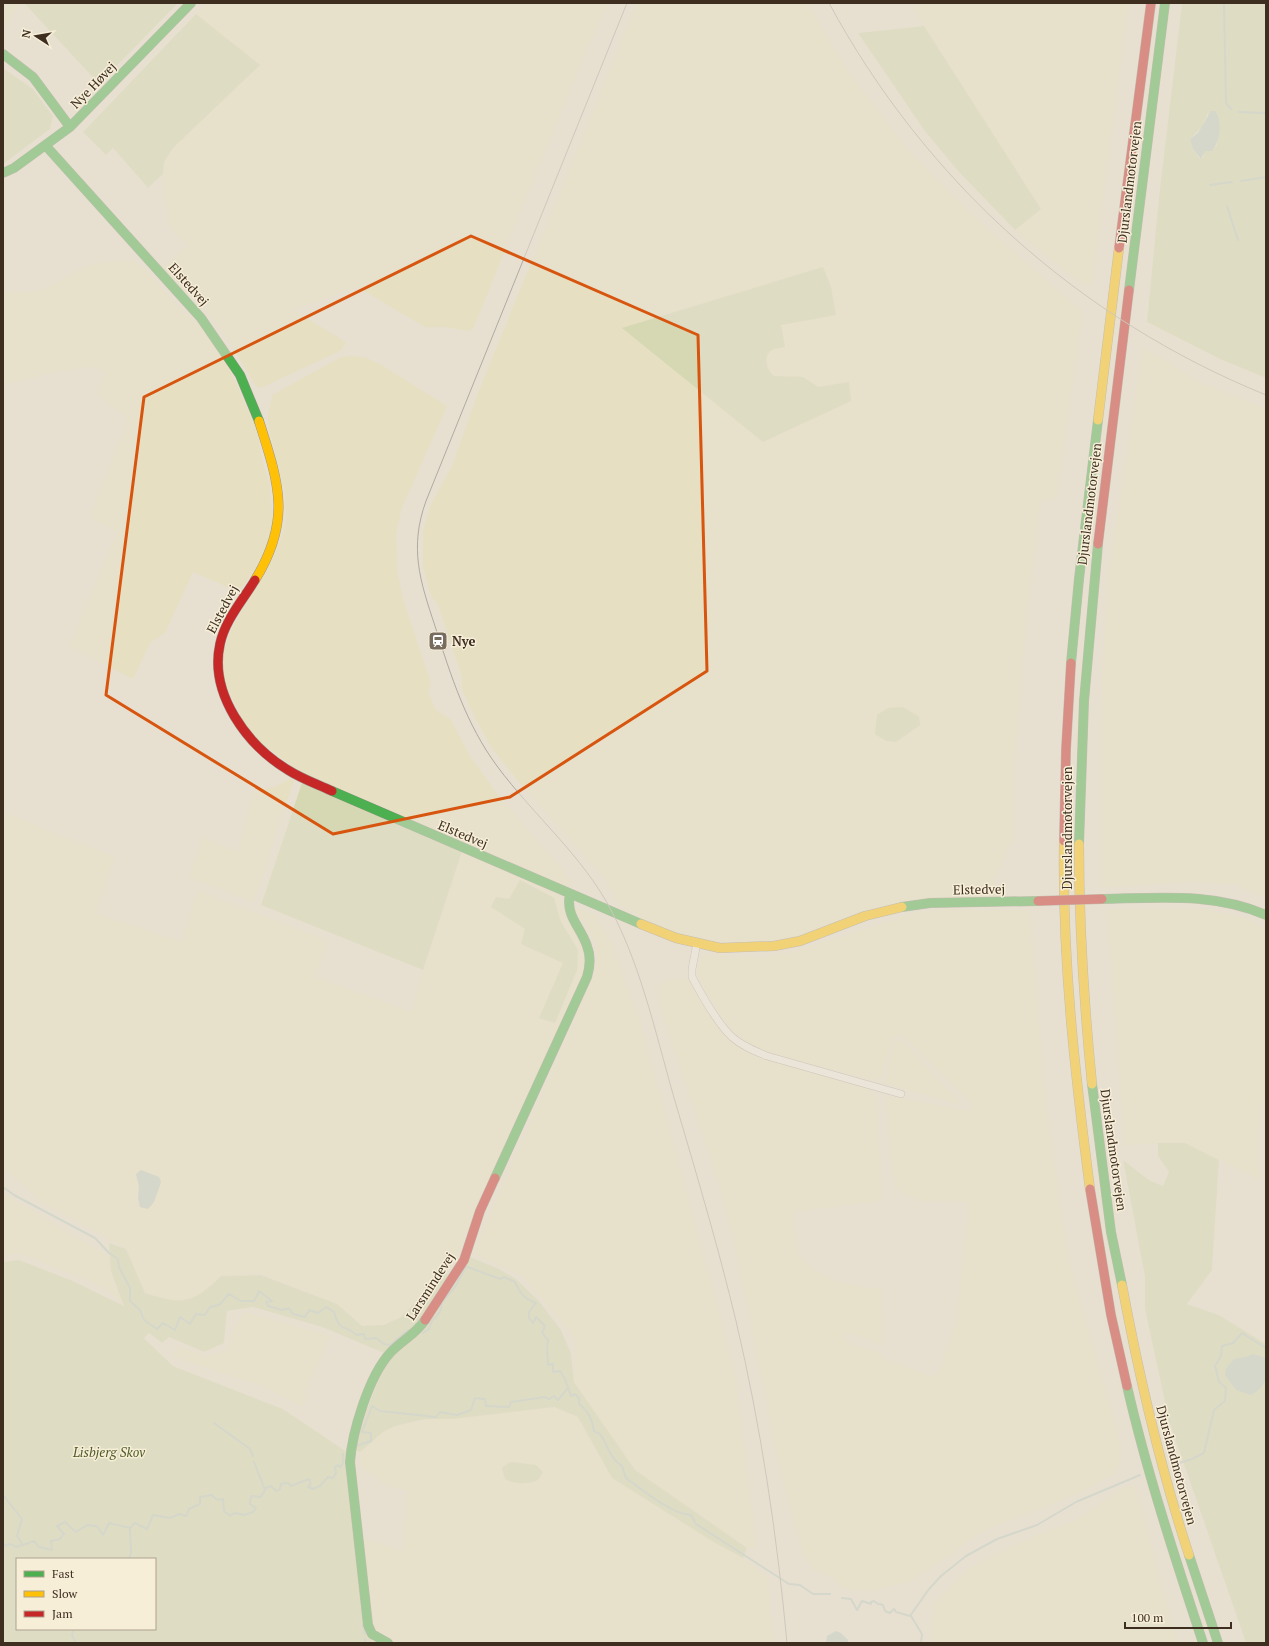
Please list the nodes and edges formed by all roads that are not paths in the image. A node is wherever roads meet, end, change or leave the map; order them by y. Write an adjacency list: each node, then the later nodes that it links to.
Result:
1 (191, 3): 5 (main road, Nye Høvej)
2 (1151, 3): 13 (main road, Djurslandmotorvejen)
3 (1165, 3): 14 (main road, Djurslandmotorvejen)
4 (3, 54): 5 (main road)
5 (70, 127): 6 (main road, Nye Høvej)
6 (46, 146): 7 (main road, Nye Høvej); 8 (main road, Elstedvej)
7 (3, 173)
8 (570, 894): 10 (main road, Elstedvej); 12 (main road, Larsmindevej)
9 (1266, 915): 10 (main road, Elstedvej, bridge)
10 (697, 943): 11 (street)
11 (901, 1094)
12 (388, 1643)
13 (1203, 1643)
14 (1218, 1643)

